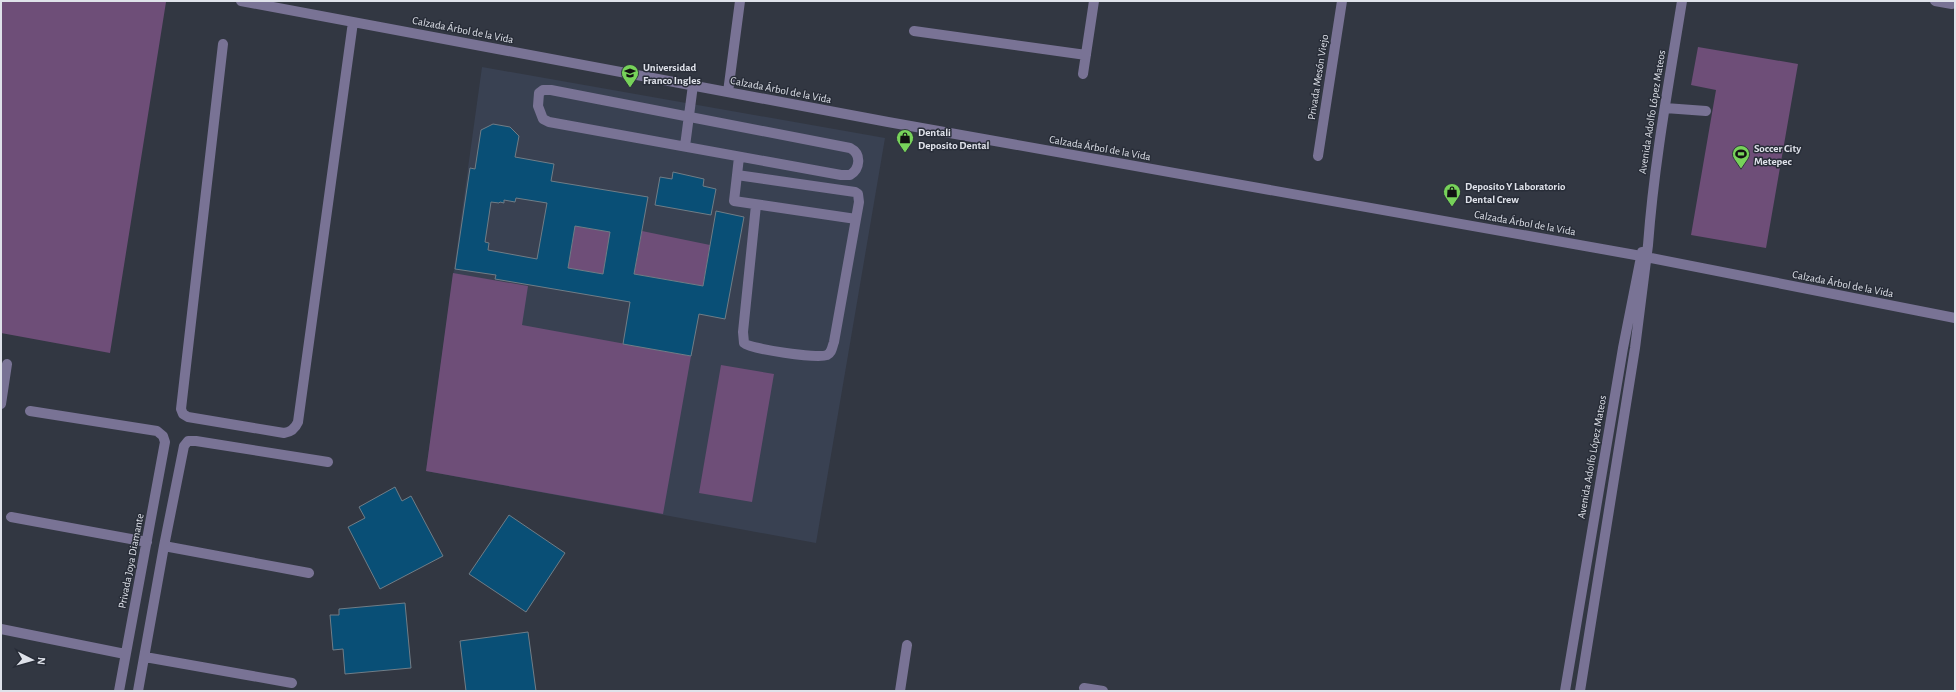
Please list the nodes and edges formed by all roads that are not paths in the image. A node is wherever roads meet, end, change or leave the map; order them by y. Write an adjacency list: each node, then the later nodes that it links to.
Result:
1 (240, 1): 8 (street, Calzada Árbol de la Vida)
2 (740, 1): 14 (street)
3 (1094, 1): 11 (street)
4 (1342, 1): 19 (street, Privada Mesón Viejo)
5 (1682, 1): 15 (street, Avenida Adolfo López Mateos)
6 (1935, 1): 7 (street)
7 (1952, 4)
8 (353, 22): 10 (street); 13 (street, Calzada Árbol de la Vida)
9 (914, 31): 11 (street)
10 (223, 44)
11 (1086, 55): 12 (street)
12 (1083, 74)
13 (693, 86): 14 (street, Calzada Árbol de la Vida); 17 (street)
14 (728, 92): 24 (street, Calzada Árbol de la Vida)
15 (1665, 108): 16 (street); 24 (street, Avenida Adolfo López Mateos)
16 (1706, 111)
17 (690, 116): 18 (street); 18 (street); 20 (street)
18 (685, 146): 20 (street)
19 (1318, 156)
20 (739, 157): 21 (street)
21 (737, 175): 22 (street); 23 (street)
22 (756, 205): 23 (street); 23 (street)
23 (856, 219)
24 (1644, 257): 25 (street, Calzada Árbol de la Vida); 44 (street, Avenida Adolfo López Mateos); 45 (street, Avenida Adolfo López Mateos)
25 (1955, 318)
26 (7, 364): 27 (street)
27 (1, 404)
28 (30, 411): 31 (street, Privada Joya Diamante)
29 (328, 462): 32 (street)
30 (11, 516): 31 (street)
31 (147, 542): 36 (street, Privada Joya Diamante)
32 (164, 546): 33 (street); 37 (street)
33 (309, 573)
34 (1, 629): 36 (street)
35 (907, 645): 42 (street)
36 (125, 654): 40 (street, Privada Joya Diamante)
37 (145, 657): 38 (street); 41 (street)
38 (292, 683)
39 (1084, 688): 43 (street)
40 (119, 691)
41 (138, 691)
42 (900, 691)
43 (1104, 691)
44 (1565, 691)
45 (1580, 691)

